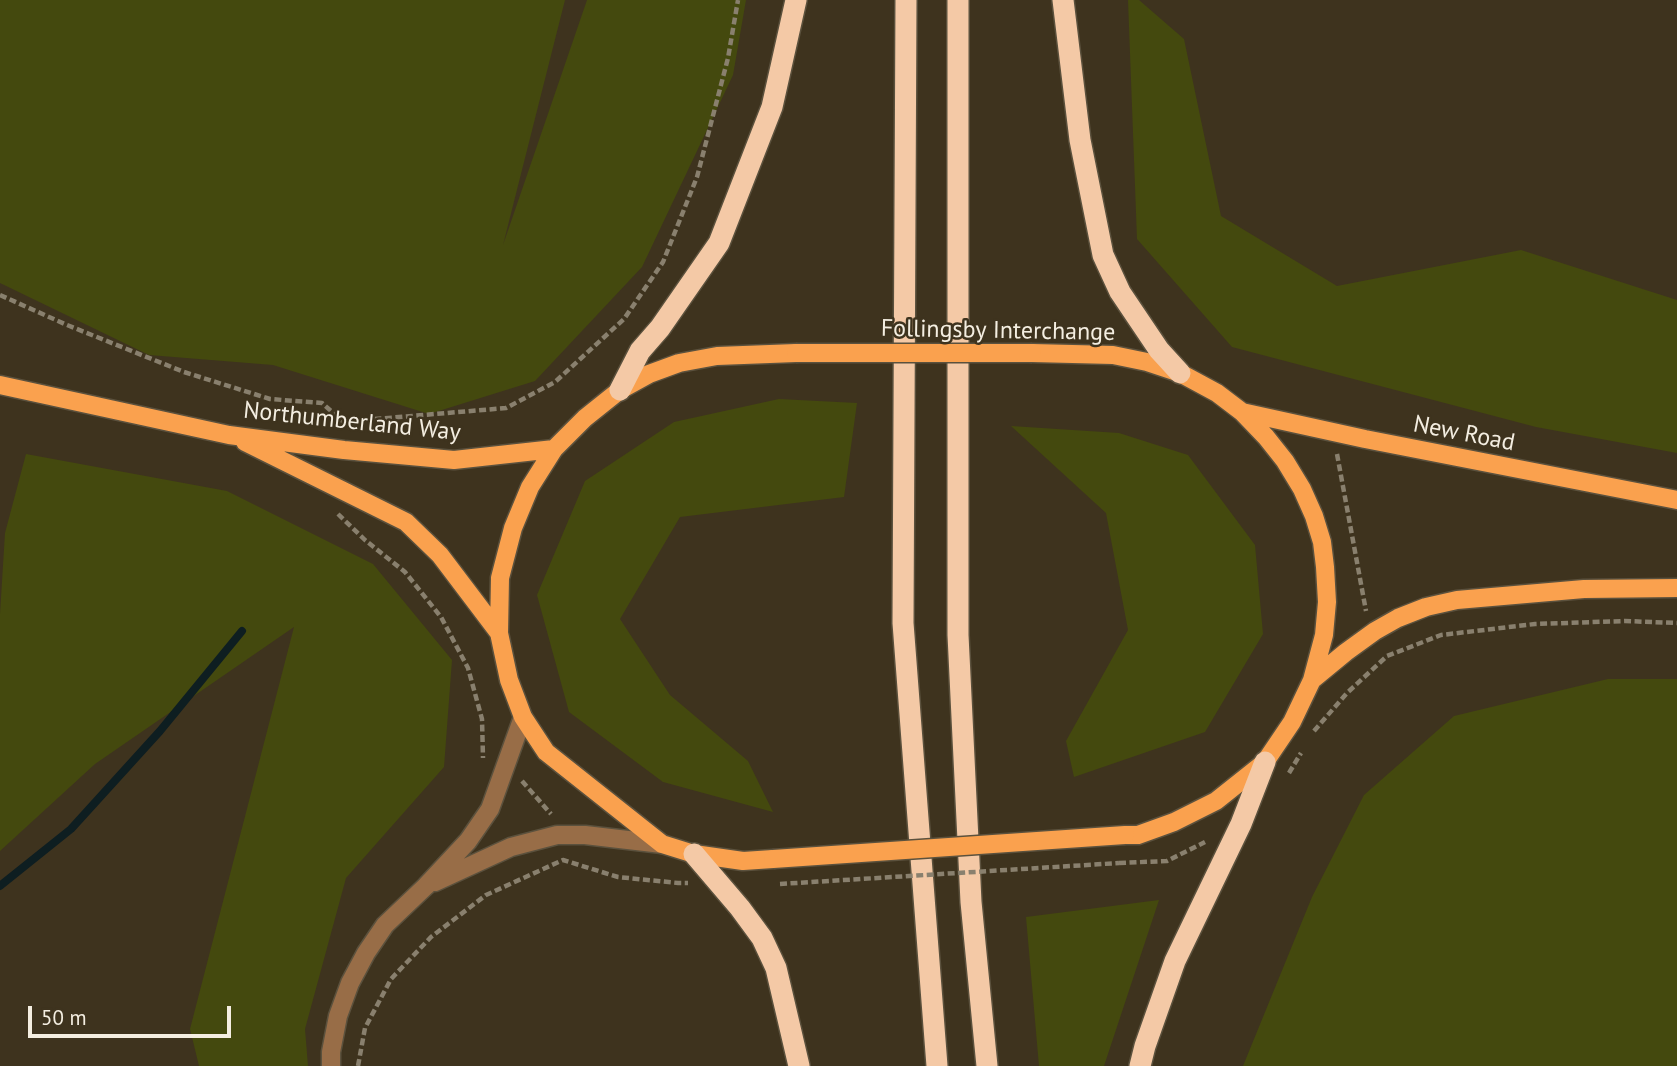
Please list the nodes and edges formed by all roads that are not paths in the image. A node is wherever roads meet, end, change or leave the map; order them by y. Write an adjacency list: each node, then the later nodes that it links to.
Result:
1 (796, 0): 7 (highway)
2 (906, 0): 22 (highway)
3 (958, 0): 23 (highway)
4 (1063, 0): 5 (highway)
5 (1180, 373): 7 (main road, Follingsby Interchange, bridge); 8 (main road, Follingsby Interchange)
6 (0, 386): 9 (main road, Northumberland Way)
7 (620, 390): 10 (main road, Follingsby Interchange)
8 (1242, 412): 11 (main road, New Road); 14 (main road, Follingsby Interchange)
9 (229, 435): 10 (main road, Northumberland Way); 13 (main road, Northumberland Way)
10 (554, 449): 13 (main road, Follingsby Interchange)
11 (1677, 500)
12 (1677, 588): 14 (main road)
13 (499, 633): 15 (main road, Follingsby Interchange)
14 (1312, 680): 16 (main road, Follingsby Interchange)
15 (523, 717): 17 (main road, Follingsby Interchange); 19 (street)
16 (1265, 762): 18 (main road, Follingsby Interchange, bridge); 24 (highway)
17 (662, 844): 18 (main road, Follingsby Interchange); 19 (street)
18 (694, 854): 21 (highway)
19 (426, 886): 20 (street)
20 (331, 1066)
21 (799, 1066)
22 (937, 1066)
23 (987, 1066)
24 (1140, 1066)

